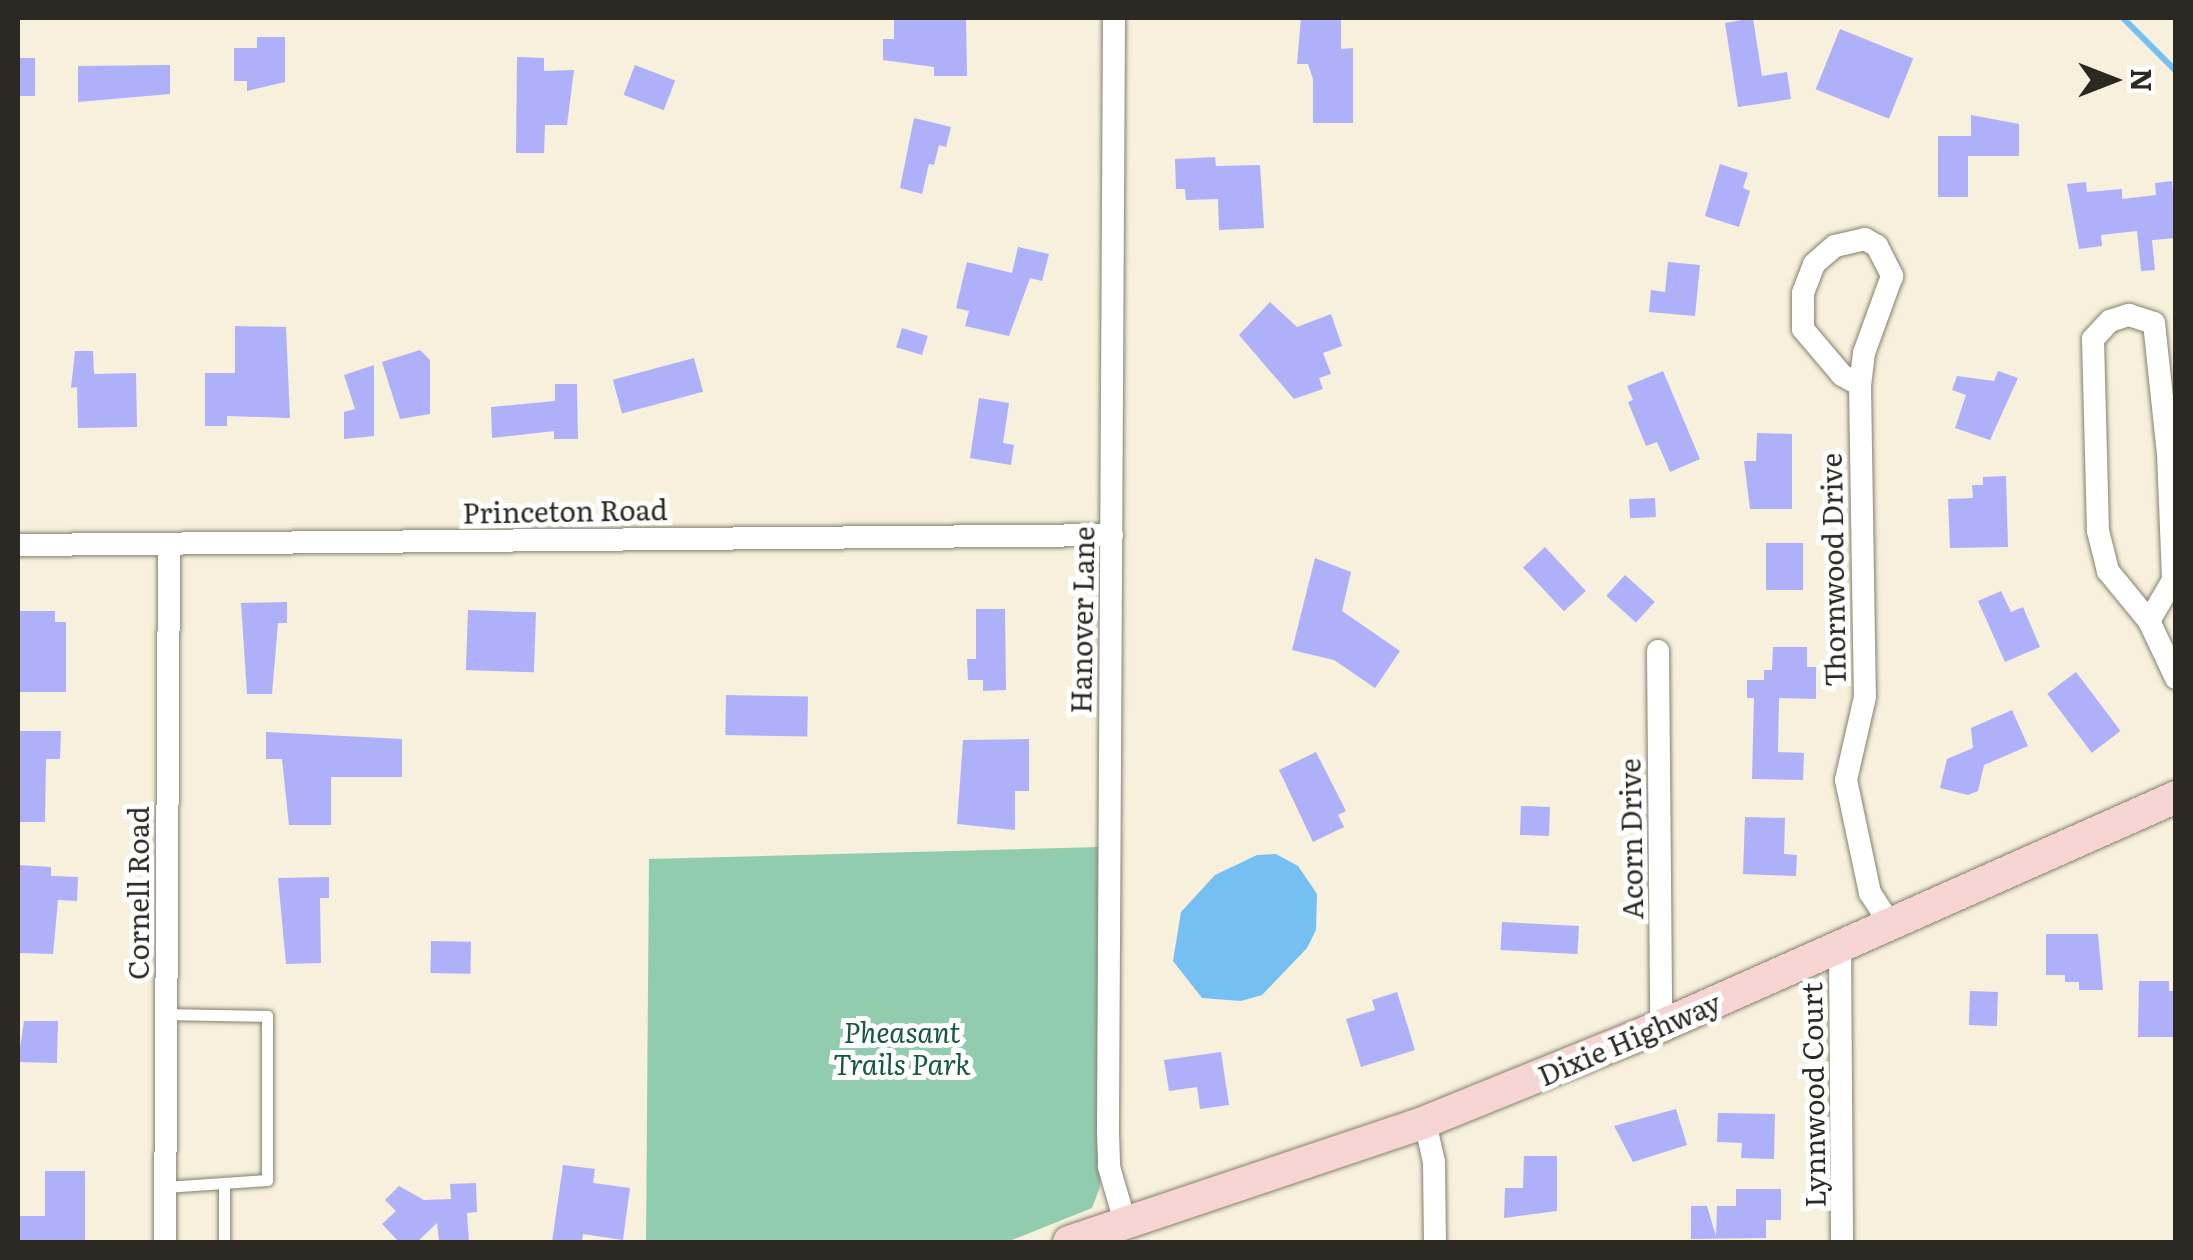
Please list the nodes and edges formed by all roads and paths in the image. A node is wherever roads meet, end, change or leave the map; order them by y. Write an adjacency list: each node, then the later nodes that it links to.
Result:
1 (1114, 18): 3 (street, Hanover Lane)
2 (1860, 385): 2 (street, Thornwood Drive); 10 (street, Thornwood Drive)
3 (1112, 536): 4 (street, Princeton Road); 17 (street, Hanover Lane)
4 (169, 544): 5 (street, Princeton Road); 12 (street, Cornell Road)
5 (18, 545)
6 (2149, 621): 6 (street); 8 (street)
7 (1658, 652): 13 (street, Acorn Drive)
8 (2176, 678)
9 (2176, 797): 10 (main road, Dixie Highway)
10 (1891, 925): 11 (main road, Dixie Highway)
11 (1840, 946): 13 (main road, Dixie Highway); 22 (street, Lynnwood Court)
12 (166, 1014): 15 (lane); 16 (street, Cornell Road)
13 (1662, 1026): 14 (main road, Dixie Highway)
14 (1424, 1122): 17 (main road, Dixie Highway); 21 (street)
15 (224, 1183): 16 (lane); 19 (lane)
16 (166, 1187): 18 (street, Cornell Road)
17 (1124, 1222): 20 (main road, Dixie Highway)
18 (165, 1242)
19 (224, 1242)
20 (1069, 1242)
21 (1435, 1242)
22 (1842, 1242)

